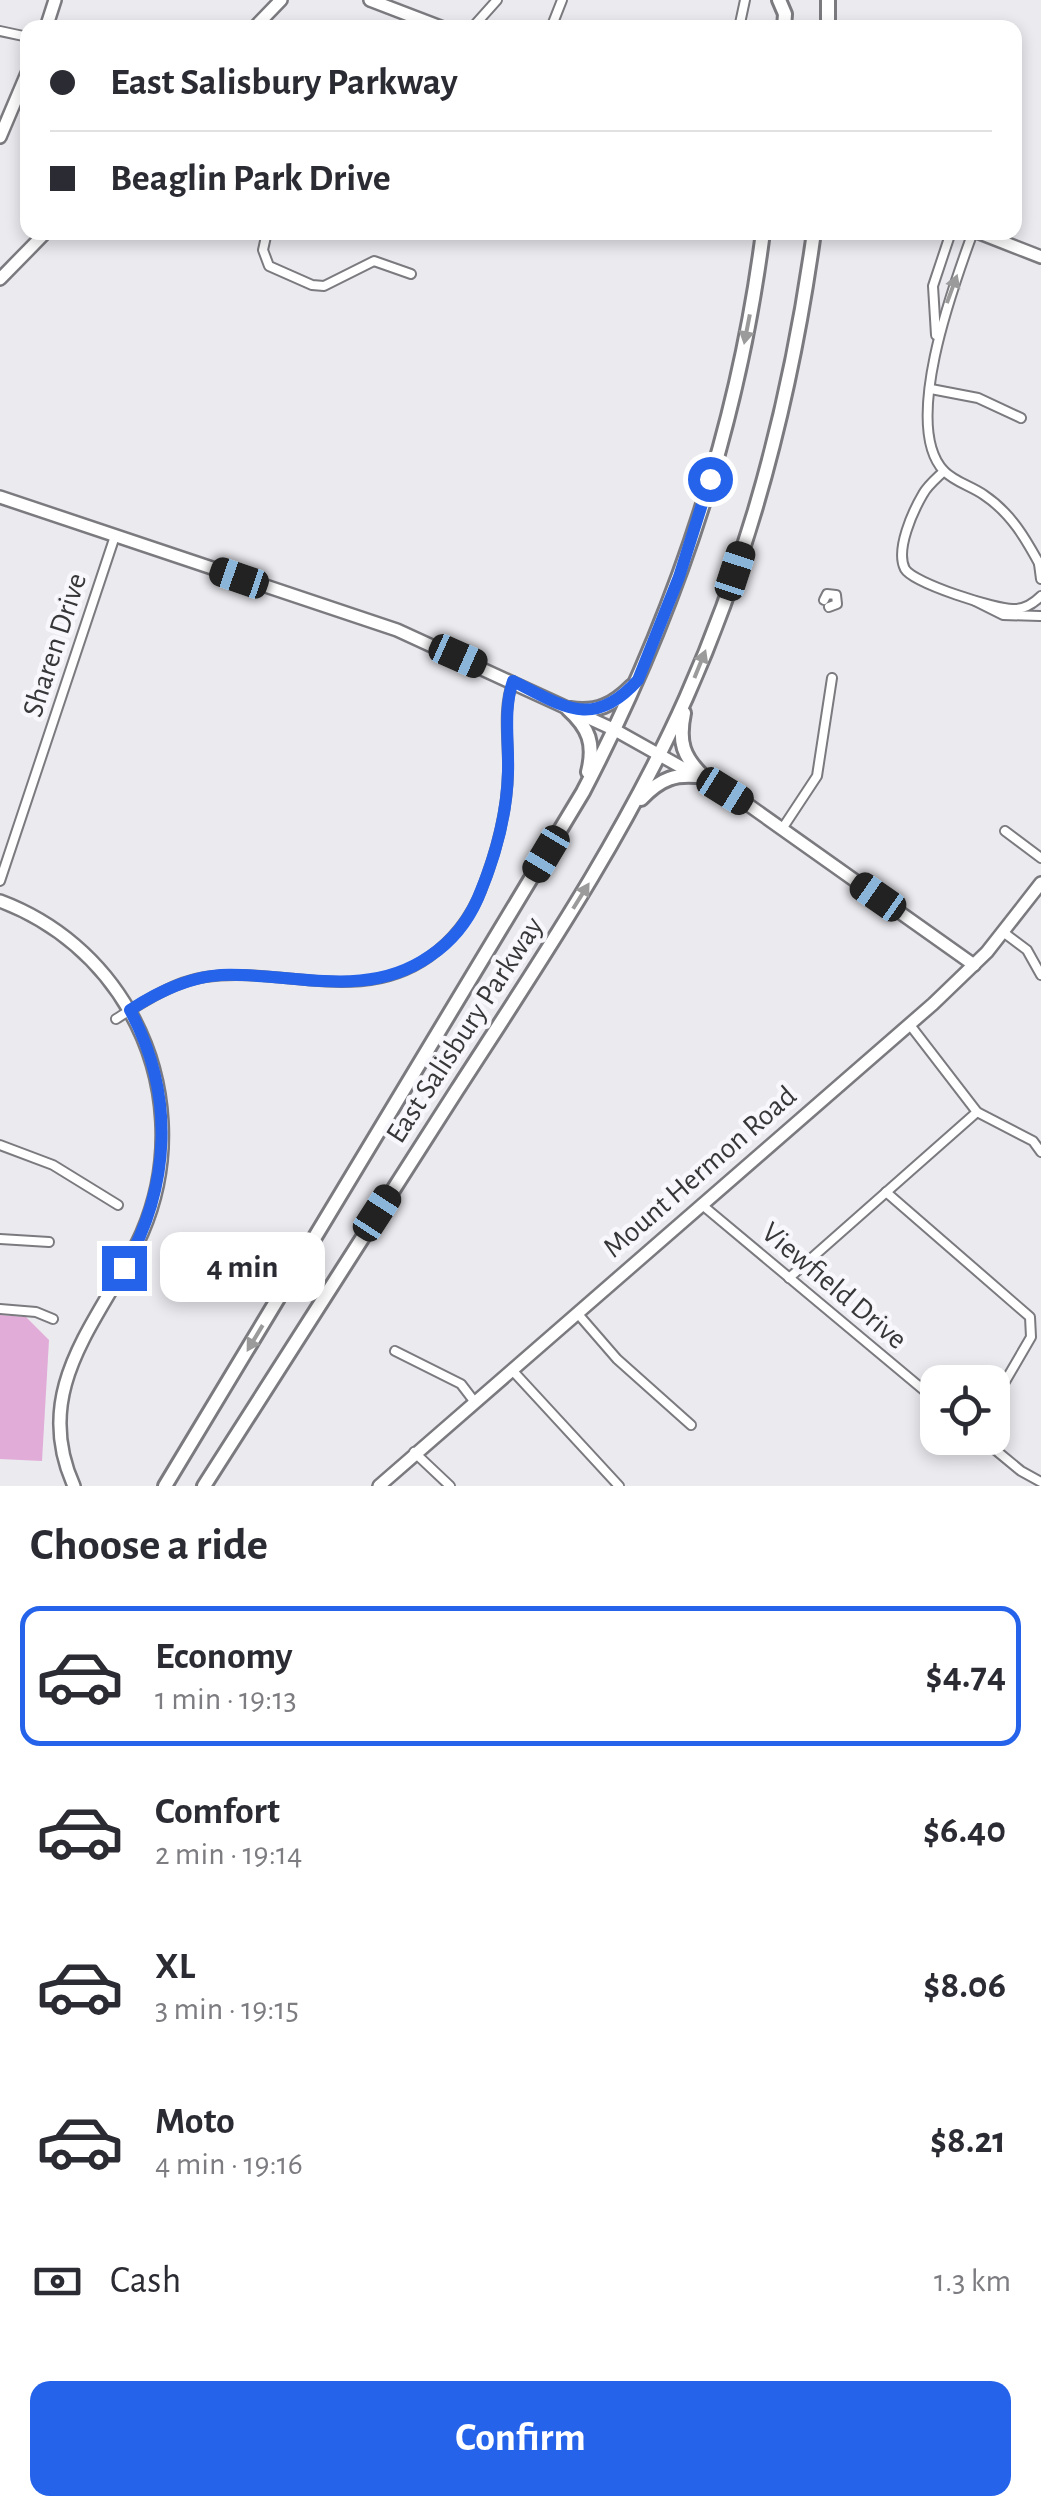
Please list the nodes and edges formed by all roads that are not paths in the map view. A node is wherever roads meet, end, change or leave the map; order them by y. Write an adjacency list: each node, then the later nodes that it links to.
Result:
1 (282, 0): 5 (main road)
2 (370, 0): 6 (main road)
3 (498, 0): 4 (street)
4 (485, 16): 7 (street); 8 (street)
5 (262, 20)
6 (421, 20)
7 (481, 20)
8 (484, 20)
9 (20, 91): 10 (main road)
10 (0, 137)
11 (38, 240): 21 (main road)
12 (265, 240): 20 (street)
13 (761, 240): 35 (main road, East Salisbury Parkway, one-way to 35)
14 (812, 240): 22 (main road)
15 (813, 240): 22 (main road, East Salisbury Parkway)
16 (948, 240): 23 (street)
17 (972, 240): 23 (street, one-way to 17)
18 (996, 240): 19 (main road)
19 (1041, 257)
20 (411, 274)
21 (0, 278)
22 (801, 318): 37 (main road, East Salisbury Parkway, one-way to 22)
23 (938, 348): 24 (street)
24 (932, 389): 25 (street); 26 (street)
25 (1020, 418)
26 (944, 470): 29 (street); 32 (street)
27 (0, 497): 28 (main road)
28 (115, 536): 36 (main road); 47 (street, Sharen Drive)
29 (1040, 565): 30 (street)
30 (1041, 579)
31 (1039, 598): 32 (street); 33 (street)
32 (976, 601): 33 (street)
33 (1040, 616)
34 (832, 678): 44 (street)
35 (638, 680): 38 (main road); 39 (main road, East Salisbury Parkway)
36 (513, 681): 38 (main road); 53 (street)
37 (686, 698): 40 (main road, East Salisbury Parkway); 41 (main road)
38 (568, 708): 39 (main road); 42 (main road)
39 (615, 730): 40 (main road); 42 (main road, East Salisbury Parkway)
40 (660, 753): 41 (main road); 43 (main road, East Salisbury Parkway)
41 (704, 777): 43 (main road); 44 (main road)
42 (583, 792): 79 (main road, East Salisbury Parkway, one-way to 79)
43 (630, 812): 77 (main road, East Salisbury Parkway, one-way to 43)
44 (782, 829): 51 (main road)
45 (1006, 831): 46 (street)
46 (1041, 858)
47 (0, 881)
48 (1041, 883): 50 (main road, Mount Hermon Road)
49 (0, 901): 53 (main road)
50 (1003, 932): 51 (main road, Mount Hermon Road); 52 (street)
51 (974, 966): 55 (main road, Mount Hermon Road)
52 (1041, 975)
53 (130, 1010): 54 (street); 78 (main road)
54 (116, 1019)
55 (910, 1025): 56 (street); 60 (main road, Mount Hermon Road)
56 (977, 1112): 58 (street); 59 (street)
57 (0, 1145): 61 (street)
58 (1041, 1152)
59 (886, 1192): 64 (street); 70 (street)
60 (701, 1204): 64 (street, Viewfield Drive); 66 (main road, Mount Hermon Road)
61 (118, 1205)
62 (0, 1238): 63 (street)
63 (49, 1242)
64 (789, 1278): 71 (street, Viewfield Drive)
65 (0, 1309): 67 (street)
66 (578, 1314): 69 (main road, Mount Hermon Road); 73 (street)
67 (53, 1318)
68 (395, 1351): 72 (street)
69 (512, 1370): 72 (main road, Mount Hermon Road); 82 (street)
70 (1010, 1373)
71 (920, 1387)
72 (474, 1401): 74 (main road, Mount Hermon Road)
73 (691, 1425)
74 (414, 1452): 80 (main road, Mount Hermon Road); 81 (street)
75 (1002, 1455): 76 (street)
76 (1041, 1482)
77 (206, 1484)
78 (74, 1486)
79 (168, 1486)
80 (379, 1486)
81 (450, 1486)
82 (619, 1486)

